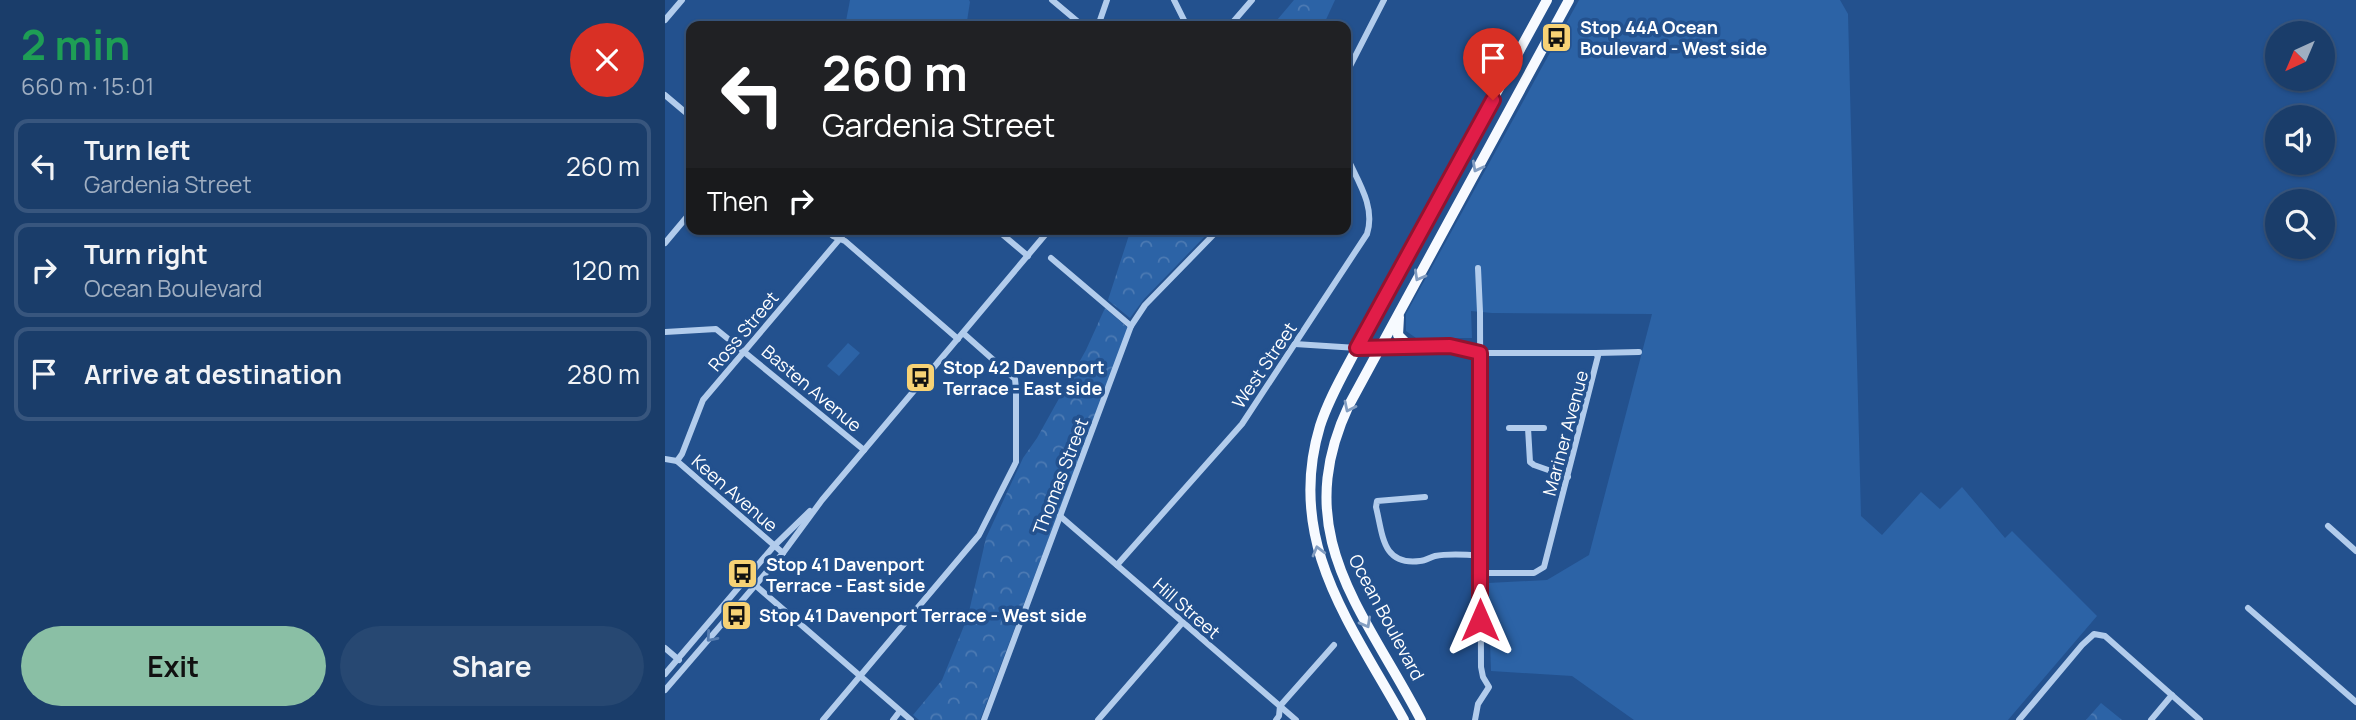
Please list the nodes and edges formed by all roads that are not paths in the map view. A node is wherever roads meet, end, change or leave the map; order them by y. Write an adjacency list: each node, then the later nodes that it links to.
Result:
1 (682, 0): 9 (street)
2 (1052, 0): 10 (street)
3 (1107, 0): 11 (street)
4 (1174, 0): 12 (street)
5 (1252, 0): 13 (street)
6 (1384, 0): 14 (street)
7 (1547, 0): 20 (main road, Ocean Boulevard)
8 (1569, 0): 18 (main road, Ocean Boulevard, one-way to 18)
9 (665, 20)
10 (1077, 21)
11 (1100, 21)
12 (1184, 21)
13 (1236, 21)
14 (1351, 64)
15 (665, 95): 16 (street)
16 (686, 113)
17 (1351, 166): 35 (street, West Street)
18 (1451, 216): 20 (main road); 31 (main road, Ocean Boulevard, one-way to 31)
19 (686, 218): 27 (street)
20 (1422, 230): 38 (main road, Ocean Boulevard)
21 (835, 235): 26 (street)
22 (843, 235): 26 (street, Ross Street)
23 (1003, 235): 28 (street)
24 (1045, 235): 28 (street)
25 (1213, 235): 32 (street, Thomas Street)
26 (840, 238): 34 (street); 39 (street, Ross Street)
27 (665, 243)
28 (1028, 256): 34 (street)
29 (1051, 258): 32 (street)
30 (1478, 268): 41 (street)
31 (1406, 298): 36 (main road); 37 (main road, Ocean Boulevard)
32 (1131, 326): 52 (street, Thomas Street)
33 (665, 332): 39 (street, Basten Avenue)
34 (960, 336): 46 (street); 69 (street)
35 (1295, 344): 38 (street, Mariner Avenue); 58 (street, West Street)
36 (1411, 346): 37 (street, Mariner Avenue); 41 (street, Mariner Avenue)
37 (1380, 347): 38 (street, Mariner Avenue); 83 (main road, Ocean Boulevard, one-way to 83)
38 (1357, 348): 82 (main road, Ocean Boulevard, one-way to 38)
39 (745, 350): 46 (street, Basten Avenue); 48 (street, Ross Street)
40 (1639, 352): 42 (street)
41 (1480, 353): 42 (street, Mariner Avenue); 57 (street)
42 (1595, 353): 49 (street, Mariner Avenue)
43 (1509, 428): 44 (street)
44 (1528, 428): 45 (street); 49 (street)
45 (1544, 428)
46 (863, 450): 51 (street)
47 (665, 459): 48 (street, Keen Avenue)
48 (677, 461): 54 (street, Keen Avenue)
49 (1569, 477): 59 (street, Mariner Avenue)
50 (1425, 497): 57 (street)
51 (822, 500): 54 (street); 56 (street)
52 (1060, 516): 58 (street, Hill Street); 78 (street, Thomas Street)
53 (2328, 526): 55 (street)
54 (774, 546): 56 (street, Keen Avenue); 60 (street)
55 (2356, 551)
56 (783, 554): 61 (street)
57 (1479, 555): 59 (street)
58 (1117, 565): 63 (street, Hill Street)
59 (1480, 573): 84 (street)
60 (747, 578): 61 (street); 66 (street)
61 (756, 585): 67 (street, one-way to 67); 69 (street)
62 (2248, 608): 72 (street)
63 (1183, 622): 73 (street, Hill Street); 79 (street)
64 (1334, 645): 73 (street)
65 (665, 648): 66 (street)
66 (678, 659): 67 (street); 68 (street)
67 (686, 666): 70 (street)
68 (665, 674)
69 (860, 676): 74 (street); 75 (street)
70 (665, 690)
71 (2172, 695): 85 (street); 86 (street); 87 (street)
72 (2356, 702)
73 (1280, 706): 80 (street); 81 (street, Hill Street)
74 (900, 711): 76 (street); 77 (street)
75 (823, 720)
76 (893, 720)
77 (911, 720)
78 (984, 720)
79 (1098, 720)
80 (1276, 720)
81 (1296, 720)
82 (1405, 720)
83 (1421, 720)
84 (1475, 720)
85 (2019, 720)
86 (2151, 720)
87 (2200, 720)

